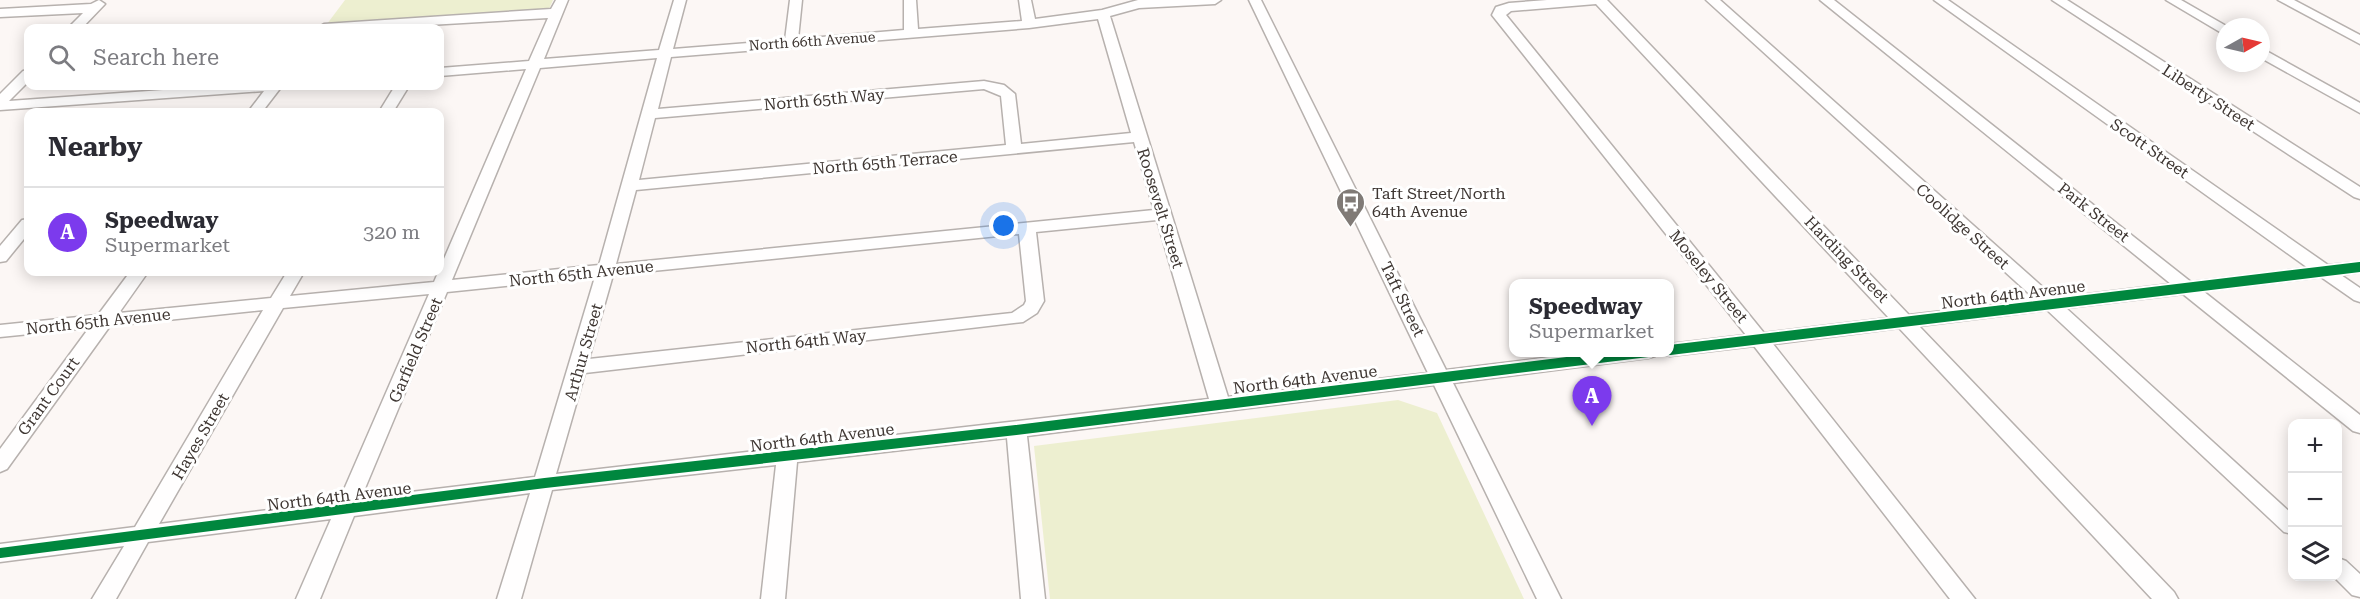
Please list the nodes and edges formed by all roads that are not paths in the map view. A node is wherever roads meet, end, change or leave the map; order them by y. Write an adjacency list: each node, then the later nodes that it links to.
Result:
1 (680, 0): 28 (street, Arthur Street)
2 (796, 0): 27 (street)
3 (910, 0): 25 (street)
4 (1025, 0): 23 (street)
5 (1181, 0): 6 (street, North 66th Avenue); 16 (street, North 66th Avenue)
6 (1215, 0)
7 (1255, 0): 68 (street, Taft Street)
8 (1595, 0): 64 (street, Moseley Street)
9 (1600, 0): 62 (street, Harding Street)
10 (1712, 0): 60 (street, Coolidge Street)
11 (1826, 0): 57 (street, Park Street)
12 (1940, 0): 53 (street, Scott Street)
13 (2058, 0): 46 (street, Liberty Street)
14 (2172, 0): 24 (street)
15 (2284, 0): 26 (street)
16 (1137, 2): 20 (street, North 66th Avenue)
17 (100, 4): 19 (street); 21 (street)
18 (560, 6): 22 (street); 30 (street, Garfield Street)
19 (0, 13)
20 (1103, 14): 23 (street, North 66th Avenue); 43 (street, Roosevelt Street)
21 (79, 24)
22 (367, 24)
23 (1029, 24): 25 (street, North 66th Avenue)
24 (2216, 26)
25 (910, 34): 27 (street, North 66th Avenue)
26 (2360, 40)
27 (791, 43): 28 (street, North 66th Avenue)
28 (666, 52): 30 (street, North 66th Avenue); 42 (street, Arthur Street)
29 (2270, 57): 41 (street)
30 (537, 63): 31 (street, North 66th Avenue); 56 (street, Garfield Street)
31 (444, 72)
32 (24, 78): 37 (street)
33 (215, 90): 36 (street)
34 (270, 90): 39 (street)
35 (400, 90): 40 (street)
36 (142, 95): 37 (street); 38 (street)
37 (0, 104)
38 (131, 108)
39 (258, 108)
40 (388, 108)
41 (2360, 109)
42 (649, 114): 44 (street, North 65th Way); 45 (street, Arthur Street)
43 (1140, 137): 44 (street, North 65th Terrace); 47 (street, Roosevelt Street)
44 (1014, 150): 45 (street, North 65th Terrace)
45 (630, 186): 52 (street, Arthur Street)
46 (2360, 194)
47 (1163, 214): 48 (street, North 65th Avenue); 69 (street, Roosevelt Street)
48 (1027, 228): 52 (street, North 65th Avenue); 67 (street, North 64th Way)
49 (24, 229): 50 (street)
50 (0, 257)
51 (2360, 267): 53 (street, North 64th Avenue)
52 (606, 270): 56 (street, North 65th Avenue); 67 (street, Arthur Street)
53 (2325, 272): 57 (street, North 64th Avenue); 58 (street, Scott Street)
54 (136, 276): 61 (street, Grant Court)
55 (293, 276): 59 (street, Hayes Street)
56 (442, 286): 59 (street, North 65th Avenue); 75 (street, Garfield Street)
57 (2190, 288): 60 (street, North 64th Avenue); 70 (street, Park Street)
58 (2360, 296)
59 (276, 304): 61 (street, North 65th Avenue); 77 (street, Hayes Street)
60 (2051, 304): 62 (street, North 64th Avenue); 76 (street, Coolidge Street)
61 (104, 320): 63 (street, North 65th Avenue); 73 (street, Grant Court)
62 (1906, 321): 64 (street, North 64th Avenue); 88 (street, Harding Street)
63 (0, 331)
64 (1760, 339): 65 (street, North 64th Avenue); 87 (street, Moseley Street)
65 (1674, 350)
66 (1608, 357): 68 (street, North 64th Avenue)
67 (579, 367): 74 (street, Arthur Street)
68 (1442, 378): 69 (street, North 64th Avenue); 86 (street, Taft Street)
69 (1220, 404): 71 (street, North 64th Avenue)
70 (2360, 426)
71 (1016, 430): 72 (street, North 64th Avenue); 85 (street)
72 (787, 457): 74 (street, North 64th Avenue); 84 (street)
73 (0, 464)
74 (545, 483): 75 (street, North 64th Avenue); 83 (street, Arthur Street)
75 (347, 510): 77 (street, North 64th Avenue); 82 (street, Garfield Street)
76 (2288, 522)
77 (142, 536): 78 (street, North 64th Avenue); 81 (street, Hayes Street)
78 (0, 553)
79 (2342, 572): 80 (street)
80 (2360, 588)
81 (104, 599)
82 (308, 599)
83 (509, 599)
84 (773, 599)
85 (1033, 599)
86 (1549, 599)
87 (1963, 599)
88 (2166, 599)

